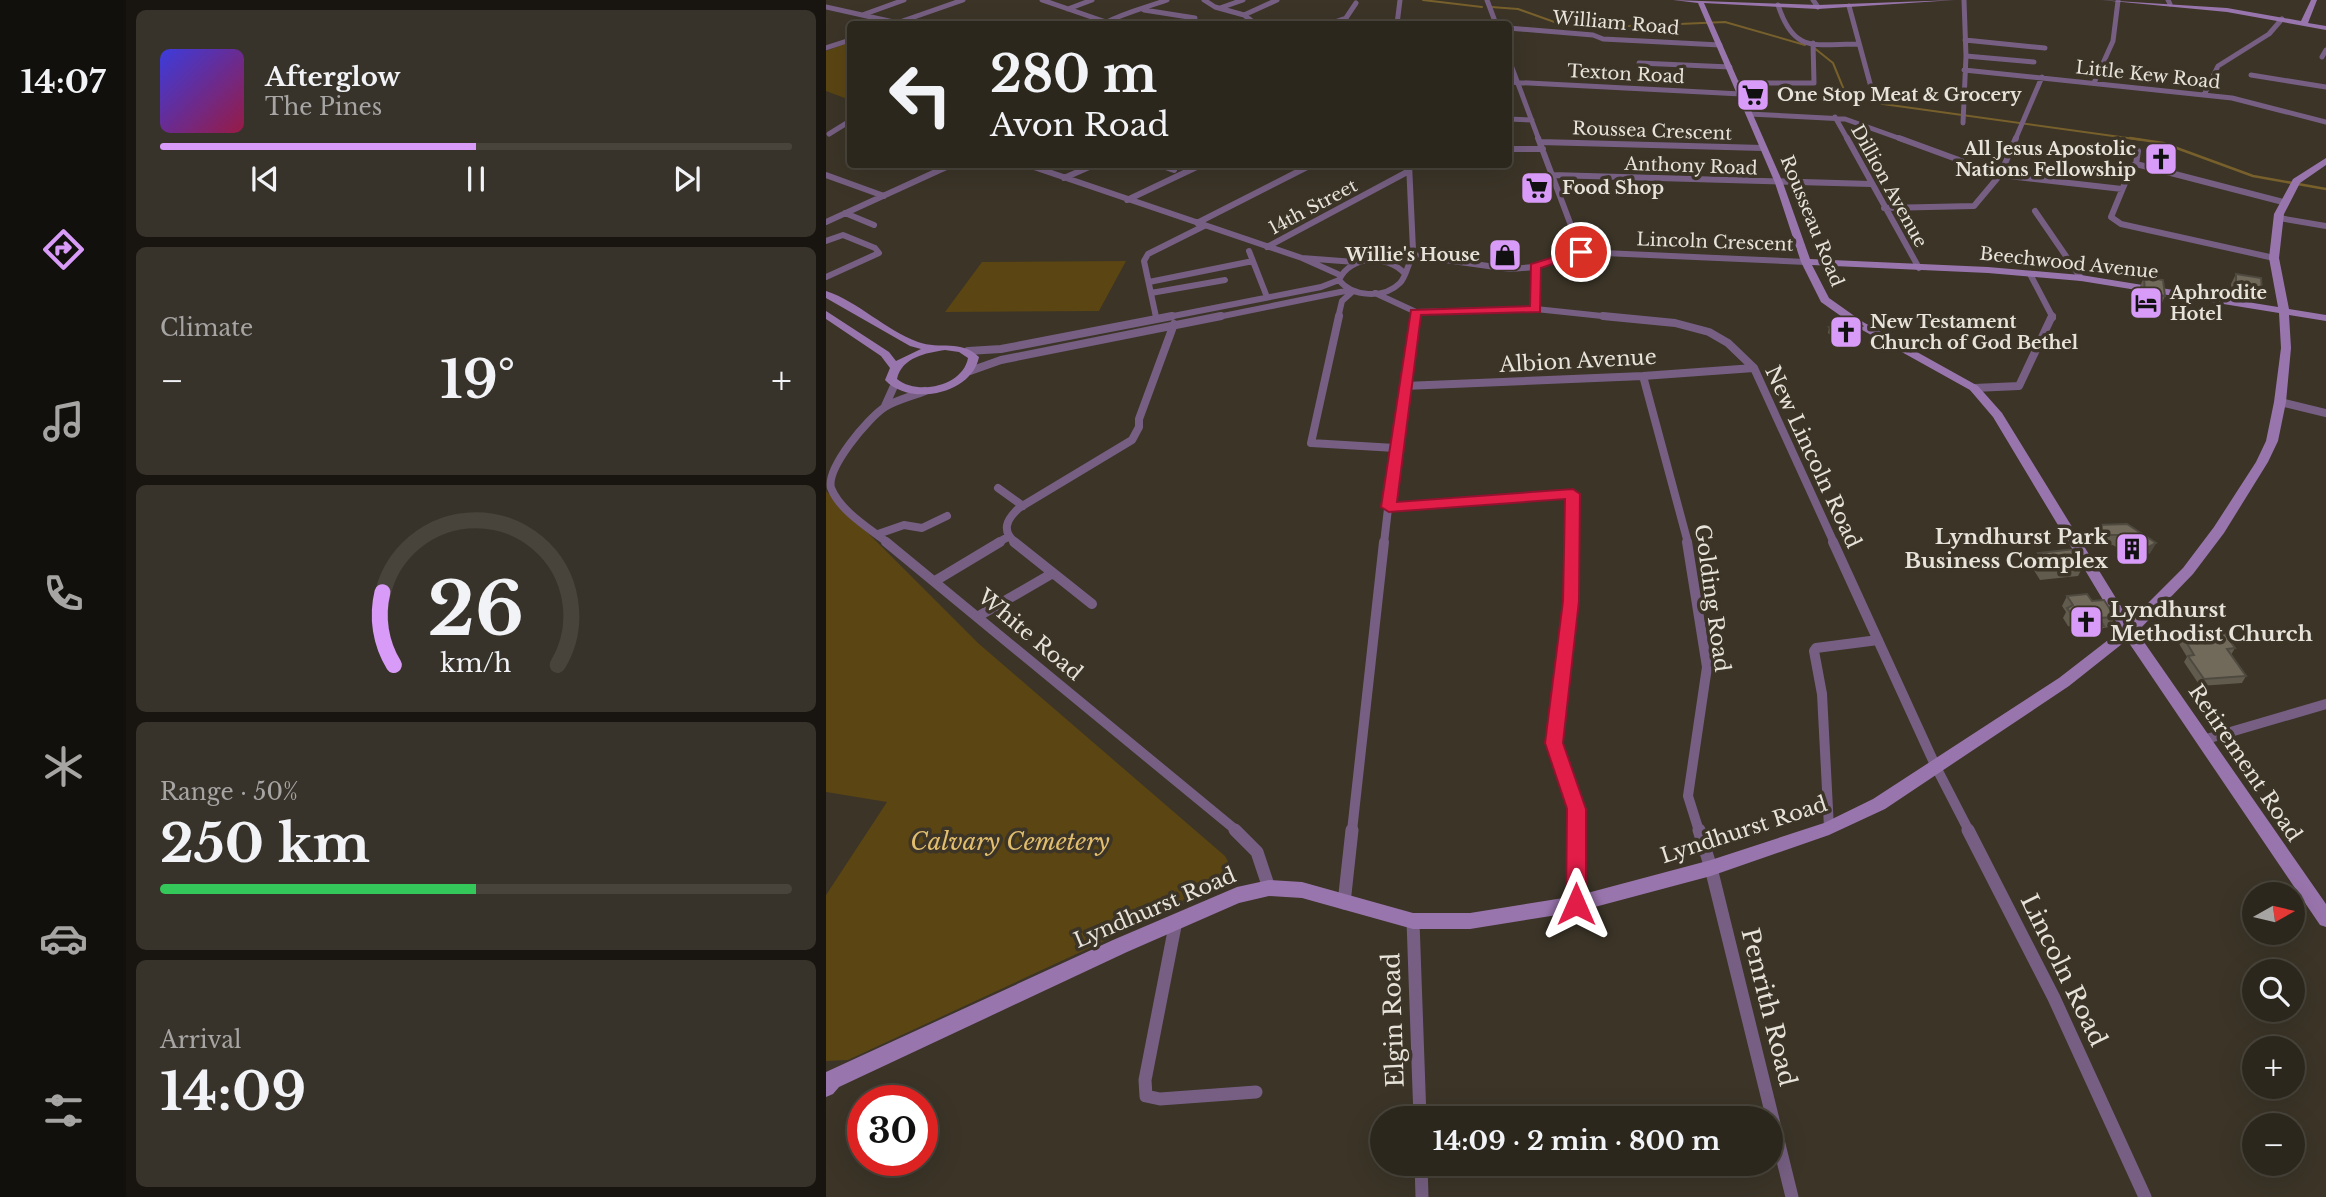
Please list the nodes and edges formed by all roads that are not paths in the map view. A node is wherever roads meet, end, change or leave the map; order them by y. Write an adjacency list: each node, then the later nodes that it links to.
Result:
1 (838, 0): 24 (street)
2 (904, 0): 30 (street)
3 (962, 0): 35 (street)
4 (1042, 0): 27 (street)
5 (1091, 0): 27 (street)
6 (1167, 0): 28 (street)
7 (1204, 0): 29 (street)
8 (1243, 0): 29 (street)
9 (1277, 0): 31 (street)
10 (1400, 0): 42 (street)
11 (1487, 0): 43 (street)
12 (1676, 0): 17 (street)
13 (1952, 0): 20 (street)
14 (1964, 0): 47 (street)
15 (2104, 0): 19 (street)
16 (2314, 0): 44 (street)
17 (1700, 1): 18 (street); 51 (street, Rousseau Road)
18 (1734, 1): 25 (street)
19 (2118, 1): 21 (street); 66 (street)
20 (1904, 2): 26 (street)
21 (2169, 2): 32 (street)
22 (1356, 3): 33 (street)
23 (1816, 3): 25 (street); 26 (street)
24 (826, 5): 30 (street)
25 (1778, 5): 52 (street)
26 (1849, 6): 49 (street)
27 (1068, 9): 36 (street)
28 (1144, 9): 37 (street); 38 (street)
29 (1219, 9): 31 (street)
30 (863, 15): 34 (street)
31 (1244, 15): 39 (street)
32 (2282, 19): 44 (street); 70 (street)
33 (1345, 20): 40 (street); 41 (street)
34 (885, 21)
35 (904, 21)
36 (1099, 21)
37 (1108, 21)
38 (1190, 21)
39 (1252, 21)
40 (1341, 21)
41 (1350, 21)
42 (1397, 21)
43 (1495, 21)
44 (2304, 23): 46 (street)
45 (1512, 28): 51 (street, William Road)
46 (2326, 28)
47 (1965, 40): 53 (street); 55 (street)
48 (847, 42): 50 (street)
49 (1860, 44): 52 (street); 67 (street)
50 (826, 45)
51 (1720, 45): 60 (street, Rousseau Road)
52 (1814, 46): 69 (street, Texton Road)
53 (2045, 48)
54 (2326, 50): 56 (street)
55 (1966, 56): 57 (street); 61 (street)
56 (2322, 57)
57 (2034, 62)
58 (1639, 63): 60 (street)
59 (1512, 67): 65 (street)
60 (1730, 67): 69 (street, Rousseau Road)
61 (1964, 70): 63 (street, Little Kew Road); 73 (street)
62 (2251, 75): 68 (street)
63 (2042, 77): 66 (street, Little Kew Road); 96 (street)
64 (1512, 82): 65 (street, Texton Road)
65 (1518, 82): 69 (street, Texton Road); 75 (street)
66 (2094, 83): 70 (street, Little Kew Road)
67 (1871, 87)
68 (2326, 87)
69 (1739, 88): 71 (street, Rousseau Road)
70 (2204, 95): 76 (street, Little Kew Road)
71 (1749, 114): 72 (street); 81 (street, Rousseau Road)
72 (1835, 117): 96 (street); 99 (street, Dillion Avenue)
73 (1963, 117)
74 (1512, 119): 75 (street)
75 (1532, 120): 80 (street)
76 (2326, 121)
77 (847, 123): 79 (street)
78 (847, 129): 79 (street)
79 (827, 134)
80 (1541, 145): 81 (street, Roussea Crescent); 82 (street, Roussea Crescent); 95 (street)
81 (1763, 148): 98 (street, Rousseau Road)
82 (1512, 149)
83 (2138, 150): 85 (street)
84 (2326, 161): 103 (street, Lyndhurst Road)
85 (2136, 164): 100 (street); 103 (street)
86 (944, 168): 101 (street)
87 (1036, 168): 97 (street)
88 (1087, 168): 97 (street)
89 (1168, 168): 93 (street)
90 (1195, 168): 102 (street)
91 (1306, 168): 110 (street)
92 (1409, 168): 113 (street, 14th Street); 116 (street)
93 (1174, 170)
94 (826, 175): 101 (street)
95 (1552, 175): 98 (street, Anthony Road); 115 (street)
96 (2000, 176): 100 (street); 104 (street)
97 (1064, 178): 102 (street)
98 (1779, 183): 99 (street, Anthony Road); 122 (street, Rousseau Road)
99 (1871, 184): 104 (street, Dillion Avenue)
100 (2122, 188): 118 (street)
101 (884, 195): 106 (street)
102 (1127, 200): 110 (street)
103 (2283, 202): 107 (street, Lyndhurst Road)
104 (1884, 208): 124 (street, Dillion Avenue)
105 (2035, 211): 129 (street)
106 (845, 213): 108 (street); 109 (street)
107 (2279, 218): 111 (street); 118 (street, Lyndhurst Road)
108 (826, 222)
109 (874, 225)
110 (1200, 225): 113 (street); 131 (street)
111 (2326, 226)
112 (826, 241): 126 (street)
113 (1266, 247): 117 (street)
114 (1249, 251): 119 (street)
115 (1581, 252): 122 (street, Lincoln Crescent); 123 (street, Lincoln Crescent)
116 (1414, 257): 120 (street, Lincoln Crescent); 123 (street, Lincoln Crescent); 127 (street)
117 (1302, 258): 121 (street, Lincoln Crescent); 128 (street)
118 (2274, 258): 139 (street, Lyndhurst Road)
119 (1253, 261): 131 (street); 136 (street)
120 (1373, 261): 121 (street, Lincoln Crescent); 127 (street)
121 (1360, 262): 128 (street)
122 (1806, 262): 124 (street, Beechwood Avenue); 153 (street, Rousseau Road)
123 (1535, 267): 138 (street)
124 (1919, 268): 125 (street, Beechwood Avenue)
125 (2031, 274): 129 (street, Beechwood Avenue); 153 (street)
126 (826, 277)
127 (1404, 277): 134 (street); 137 (street)
128 (1339, 278): 132 (street); 136 (street)
129 (2081, 278): 139 (street, Beechwood Avenue)
130 (1225, 279): 133 (street)
131 (1149, 282): 133 (street)
132 (1351, 291): 134 (street); 144 (street); 158 (street)
133 (1151, 293): 142 (street)
134 (1375, 293): 137 (street, New Lincoln Road)
135 (826, 294): 145 (street)
136 (1267, 297): 142 (street)
137 (1404, 309): 140 (street, New Lincoln Road)
138 (1536, 309): 140 (street, New Lincoln Road); 148 (street, New Lincoln Road)
139 (2284, 310): 143 (street, Beechwood Avenue); 155 (street, Lyndhurst Road)
140 (1416, 312): 152 (street)
141 (826, 314): 147 (street)
142 (1156, 317): 146 (street)
143 (2326, 318)
144 (1174, 324): 149 (street); 160 (street)
145 (935, 349): 146 (street); 147 (street)
146 (968, 351): 149 (street)
147 (895, 367): 151 (street)
148 (1754, 368): 150 (street, Albion Avenue); 170 (street, New Lincoln Road)
149 (970, 371): 154 (street)
150 (1643, 376): 152 (street, Albion Avenue); 175 (street, Golding Road)
151 (894, 386): 154 (street); 156 (street, White Road)
152 (1404, 386): 158 (street)
153 (1974, 388): 169 (street, Rousseau Road)
154 (925, 391): 156 (street, White Road)
155 (2280, 402): 157 (street); 169 (street, Lyndhurst Road)
156 (885, 407): 163 (street, White Road)
157 (2326, 413)
158 (1395, 448): 161 (street)
159 (998, 488): 160 (street)
160 (1023, 506): 164 (street)
161 (1389, 507): 177 (street); 178 (street)
162 (947, 516): 163 (street)
163 (878, 534): 166 (street, White Road)
164 (1008, 537): 165 (street); 166 (street)
165 (1053, 573): 167 (street); 168 (street)
166 (935, 581): 168 (street, White Road)
167 (1092, 604)
168 (977, 617): 176 (street, White Road)
169 (2129, 631): 172 (street, Retirement Road); 173 (street, Lyndhurst Road)
170 (1878, 640): 173 (street, New Lincoln Road); 174 (street)
171 (2326, 704): 172 (street)
172 (2203, 740): 179 (street, Retirement Road)
173 (1936, 767): 174 (street, Lyndhurst Road); 188 (street, Lincoln Road)
174 (1829, 828): 175 (street, Lyndhurst Road)
175 (1711, 868): 178 (street, Lyndhurst Road); 187 (street, Penrith Road)
176 (1269, 888): 177 (street, Lyndhurst Road); 180 (street, Lyndhurst Road)
177 (1344, 904): 181 (street, Lyndhurst Road)
178 (1576, 904): 181 (street, Lyndhurst Road)
179 (2326, 919)
180 (1176, 920): 182 (street, Lyndhurst Road); 183 (street)
181 (1413, 921): 184 (street, Elgin Road)
182 (826, 1087)
183 (1256, 1091)
184 (1420, 1106)
185 (1421, 1176): 186 (street)
186 (1422, 1197)
187 (1792, 1197)
188 (2145, 1197)

